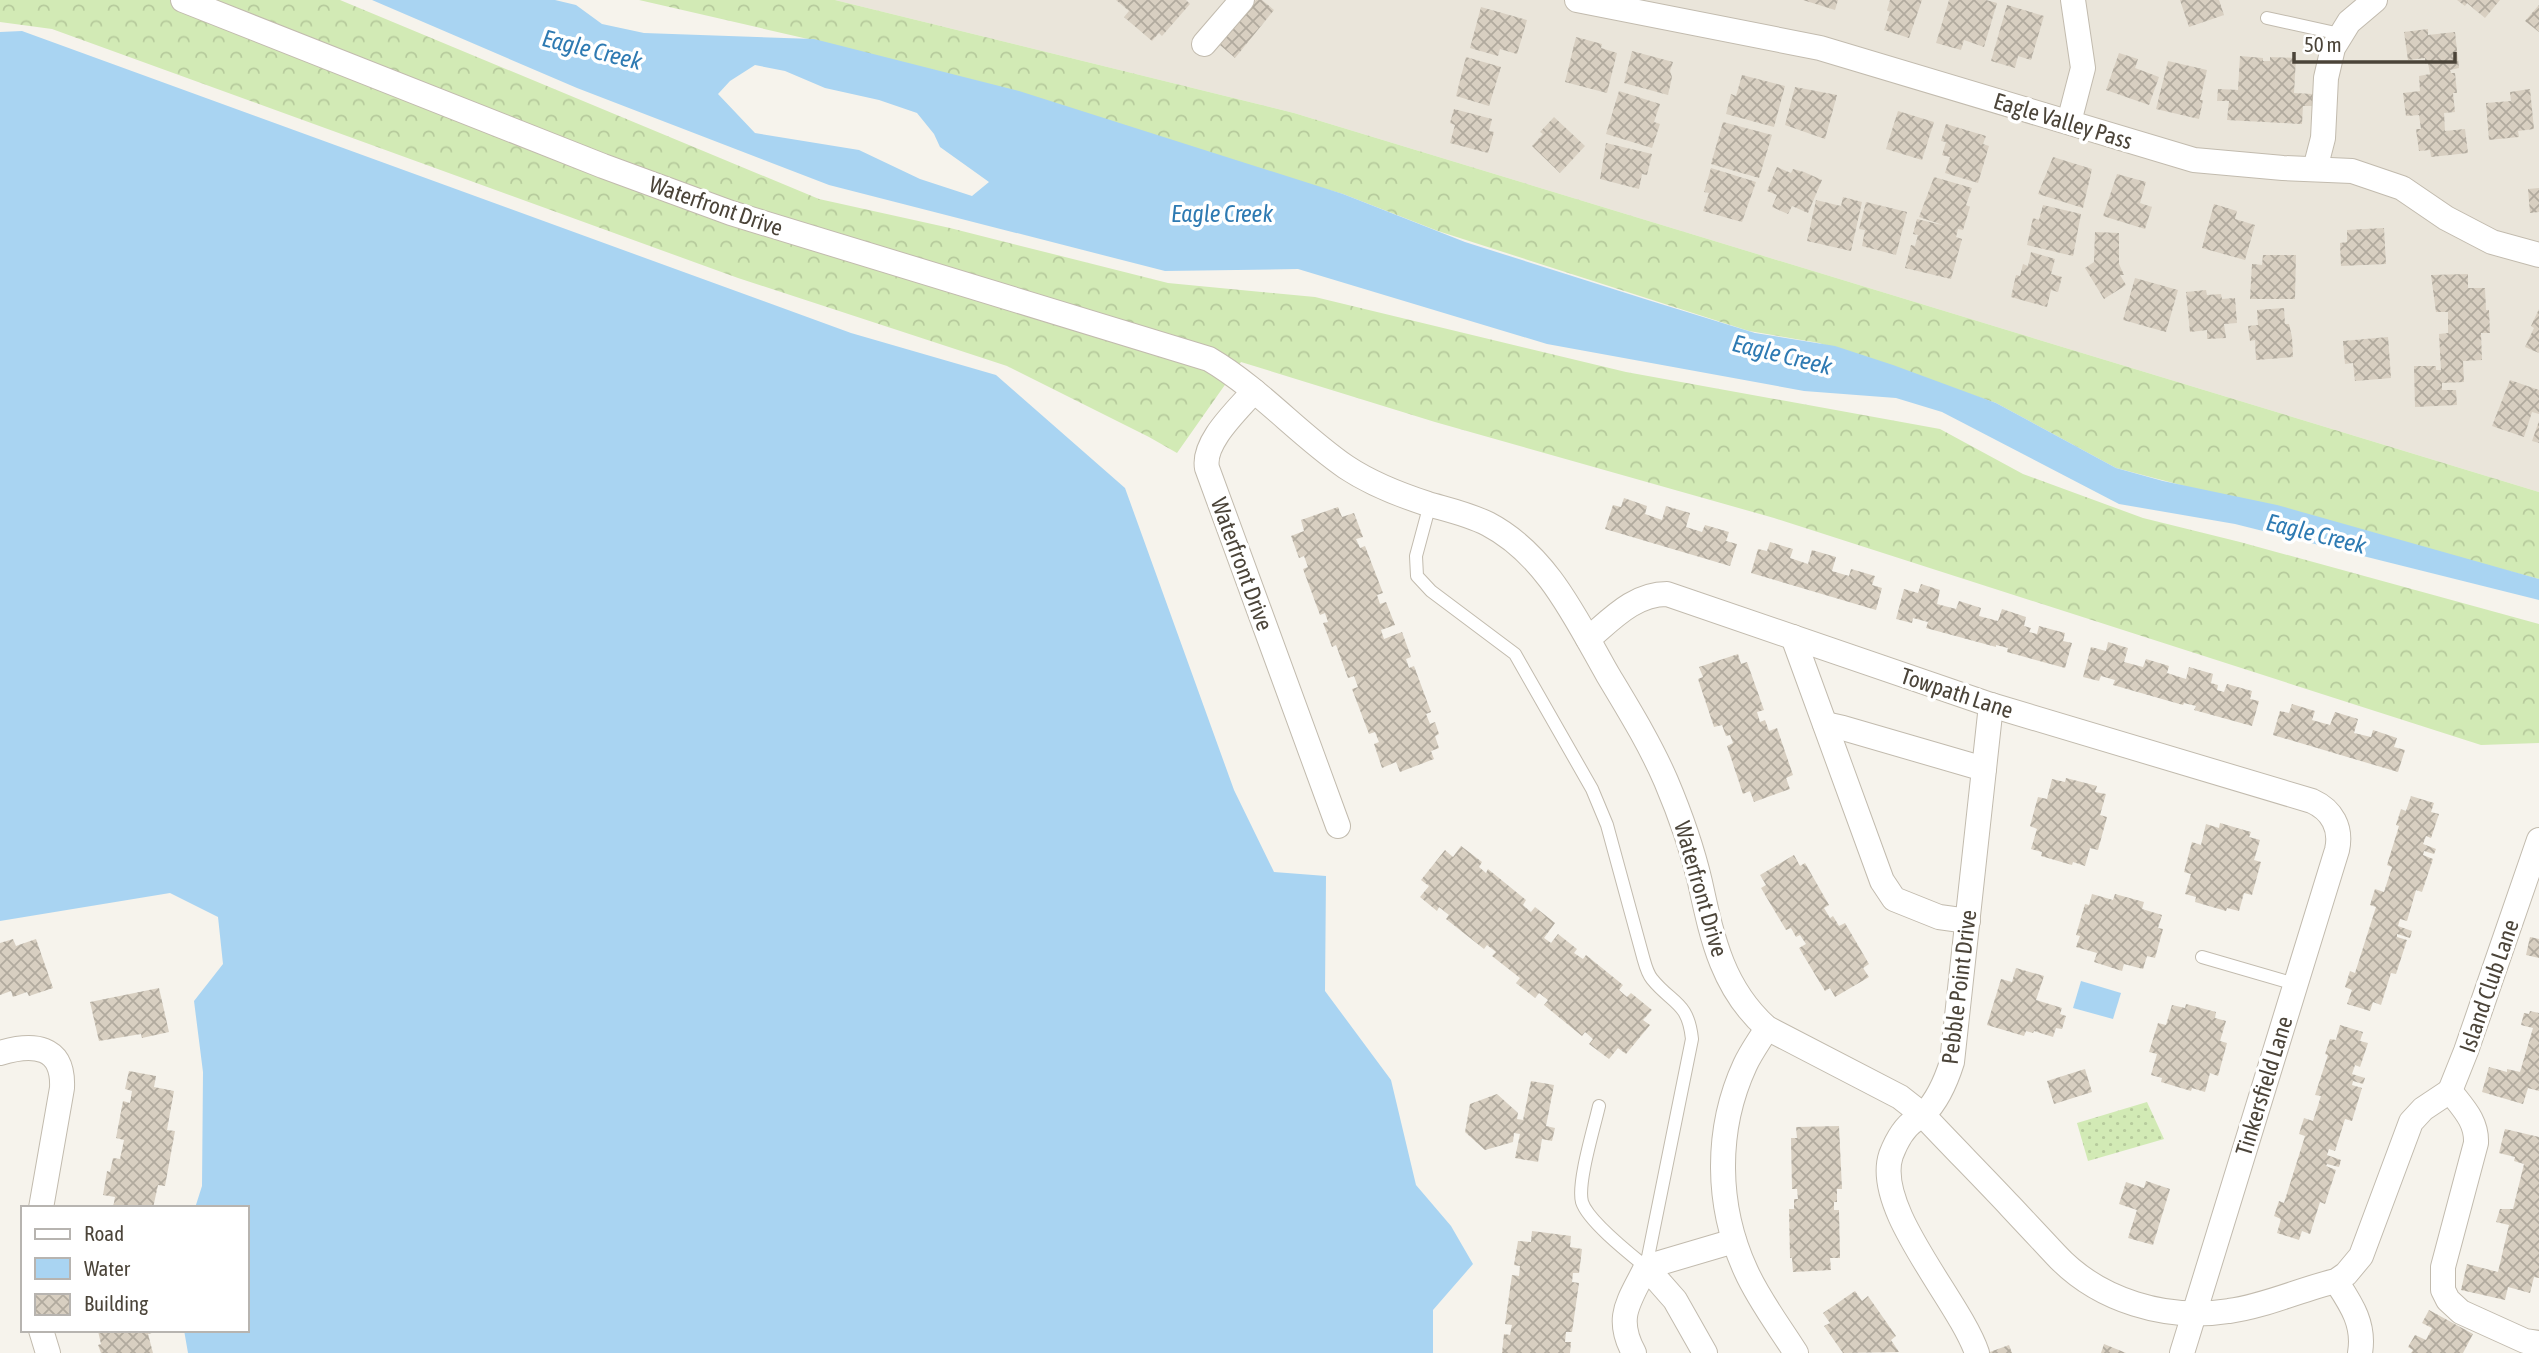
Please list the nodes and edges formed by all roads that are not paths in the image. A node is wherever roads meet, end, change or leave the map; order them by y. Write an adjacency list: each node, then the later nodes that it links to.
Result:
1 (183, 0): 13 (street, Waterfront Drive)
2 (1242, 0): 9 (street)
3 (1577, 0): 6 (street, Eagle Valley Pass)
4 (2073, 0): 10 (street)
5 (2375, 0): 8 (street)
6 (1632, 5): 10 (street, Eagle Valley Pass)
7 (2267, 18): 8 (lane)
8 (2340, 34): 11 (street)
9 (1204, 44)
10 (2069, 122): 11 (street, Eagle Valley Pass)
11 (2315, 169): 12 (street, Eagle Valley Pass)
12 (2539, 255)
13 (1255, 391): 14 (street, Waterfront Drive); 21 (street, Waterfront Drive)
14 (1430, 504): 16 (street, Waterfront Drive); 33 (lane)
15 (1793, 637): 16 (street, Towpath Lane); 17 (street, Towpath Lane); 18 (street)
16 (1588, 639): 26 (street, Waterfront Drive)
17 (1991, 705): 19 (street, Pebble Point Drive); 20 (street, Towpath Lane)
18 (1825, 724): 19 (street); 23 (street)
19 (1984, 769): 23 (street, Pebble Point Drive)
20 (2334, 819): 25 (street, Tinkersfield Lane)
21 (1338, 826)
22 (2539, 840): 28 (street, Island Club Lane)
23 (1968, 921): 30 (street, Pebble Point Drive)
24 (2202, 957): 25 (lane)
25 (2295, 984): 35 (street, Tinkersfield Lane)
26 (1766, 1028): 30 (street, Waterfront Drive); 32 (street)
27 (0, 1053): 31 (street)
28 (2450, 1091): 34 (street); 37 (street)
29 (1599, 1107): 33 (lane)
30 (1923, 1115): 35 (street, Waterfront Drive); 42 (street, Pebble Point Drive)
31 (41, 1206)
32 (1734, 1241): 33 (street); 41 (street)
33 (1646, 1267): 39 (street); 40 (street)
34 (2336, 1281): 35 (street, Waterfront Drive); 44 (street)
35 (2194, 1314): 43 (street, Tinkersfield Lane)
36 (42, 1332): 38 (street)
37 (2539, 1343)
38 (48, 1353)
39 (1634, 1353)
40 (1705, 1353)
41 (1796, 1353)
42 (1978, 1353)
43 (2182, 1353)
44 (2360, 1353)

